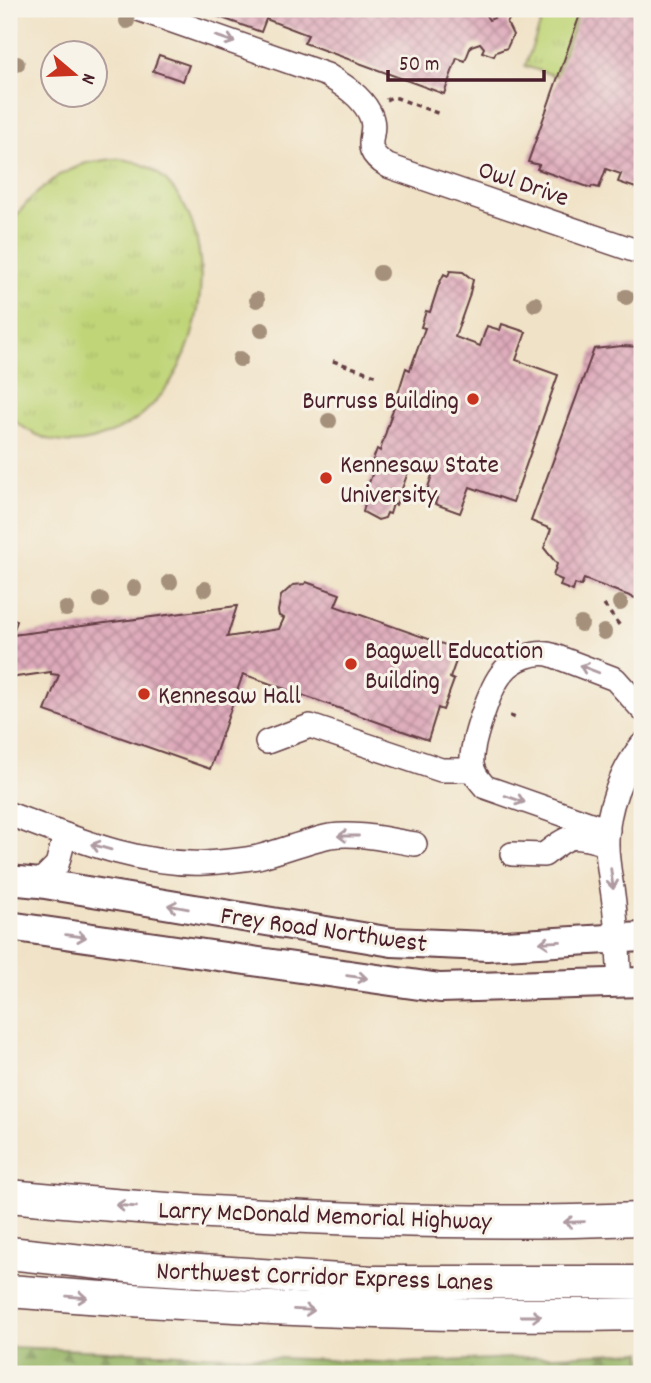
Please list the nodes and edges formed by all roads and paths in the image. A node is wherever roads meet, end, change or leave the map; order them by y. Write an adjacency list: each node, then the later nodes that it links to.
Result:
1 (138, 9): 4 (street, Owl Drive, one-way to 4)
2 (384, 102): 3 (path)
3 (440, 114)
4 (642, 253)
5 (333, 361): 6 (path)
6 (378, 376)
7 (604, 605): 8 (path)
8 (620, 626)
9 (642, 709): 14 (street, one-way to 14)
10 (510, 716): 11 (path)
11 (516, 718)
12 (267, 743): 14 (street)
13 (642, 745): 17 (street)
14 (473, 770): 17 (street, one-way to 17)
15 (9, 814): 16 (street)
16 (65, 835): 18 (street, one-way to 16); 21 (street)
17 (608, 837): 19 (street); 23 (street, one-way to 23)
18 (415, 844)
19 (512, 854)
20 (9, 880): 21 (main road, Frey Road Northwest)
21 (39, 883): 23 (main road, Frey Road Northwest, one-way to 21)
22 (9, 926): 24 (main road, Frey Road Northwest, one-way to 24)
23 (630, 938): 24 (street)
24 (631, 983)
25 (9, 1196): 26 (highway, Larry McDonald Memorial Highway, one-way to 25)
26 (642, 1220)
27 (9, 1253): 28 (highway, Northwest Corridor Express Lanes)
28 (642, 1282)
29 (9, 1291): 30 (highway, one-way to 30)
30 (642, 1314)

